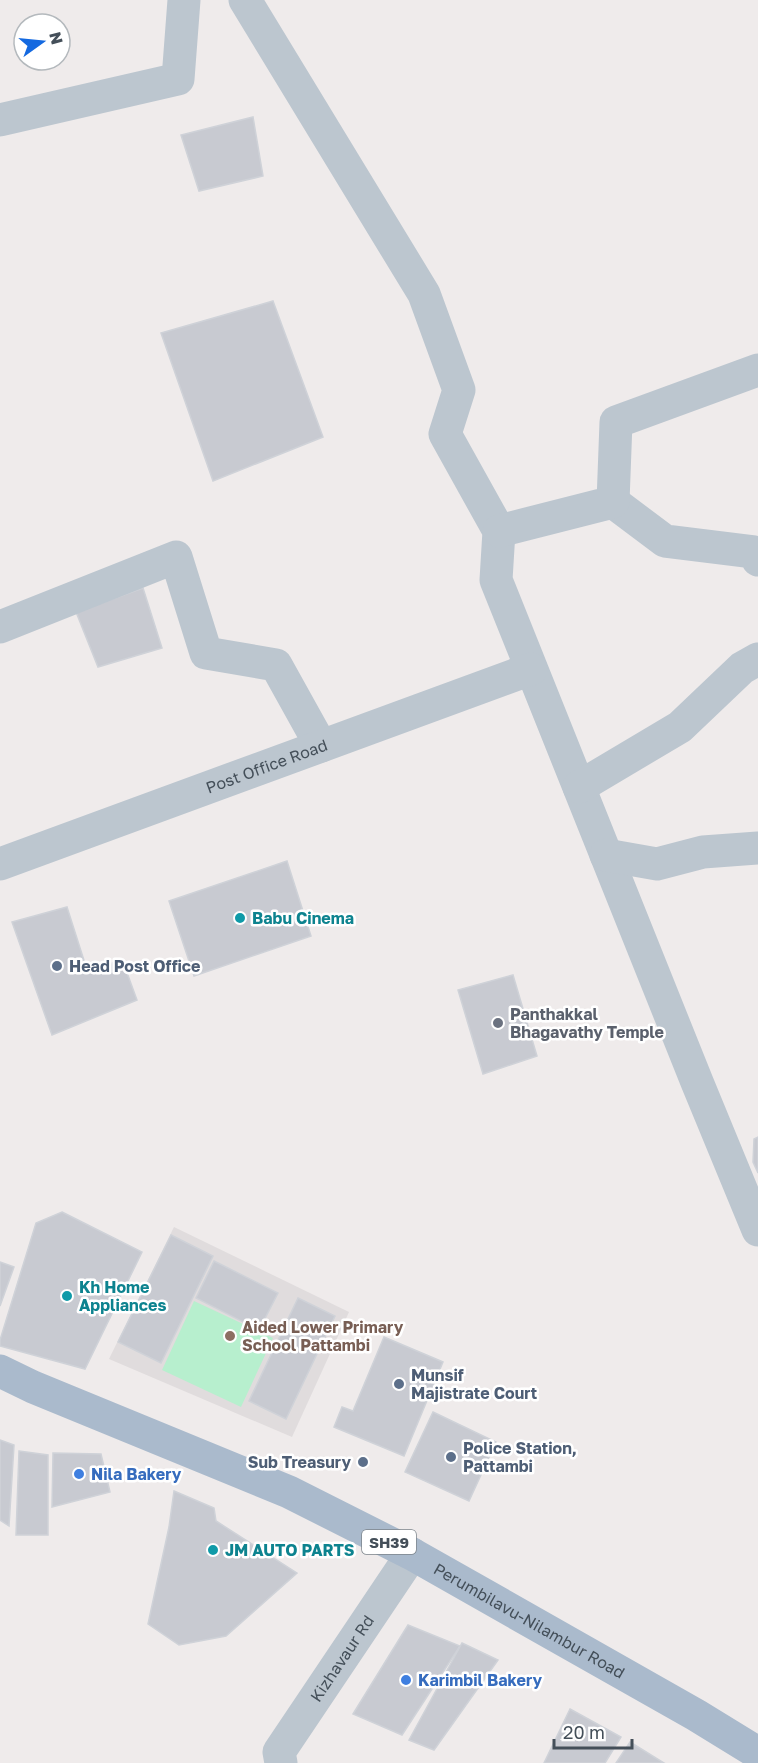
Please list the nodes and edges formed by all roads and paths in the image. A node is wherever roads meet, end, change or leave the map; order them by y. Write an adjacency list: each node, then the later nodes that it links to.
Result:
1 (184, 0): 3 (street)
2 (245, 0): 6 (street)
3 (0, 120)
4 (758, 370): 5 (street)
5 (614, 502): 6 (street); 7 (street)
6 (499, 531): 10 (street)
7 (758, 560)
8 (0, 627): 11 (street)
9 (758, 659): 12 (street)
10 (531, 669): 11 (street, Post Office Road); 12 (street)
11 (321, 746): 15 (street, Post Office Road)
12 (579, 787): 14 (street)
13 (758, 848): 14 (street)
14 (606, 855): 16 (street)
15 (0, 864)
16 (758, 1230)
17 (0, 1371): 18 (main road, Perumbilavu-Nilambur Road / SH39)
18 (412, 1554): 19 (main road, Perumbilavu-Nilambur Road / SH39); 20 (street, Kizhavaur Rd)
19 (758, 1753)
20 (282, 1763)

